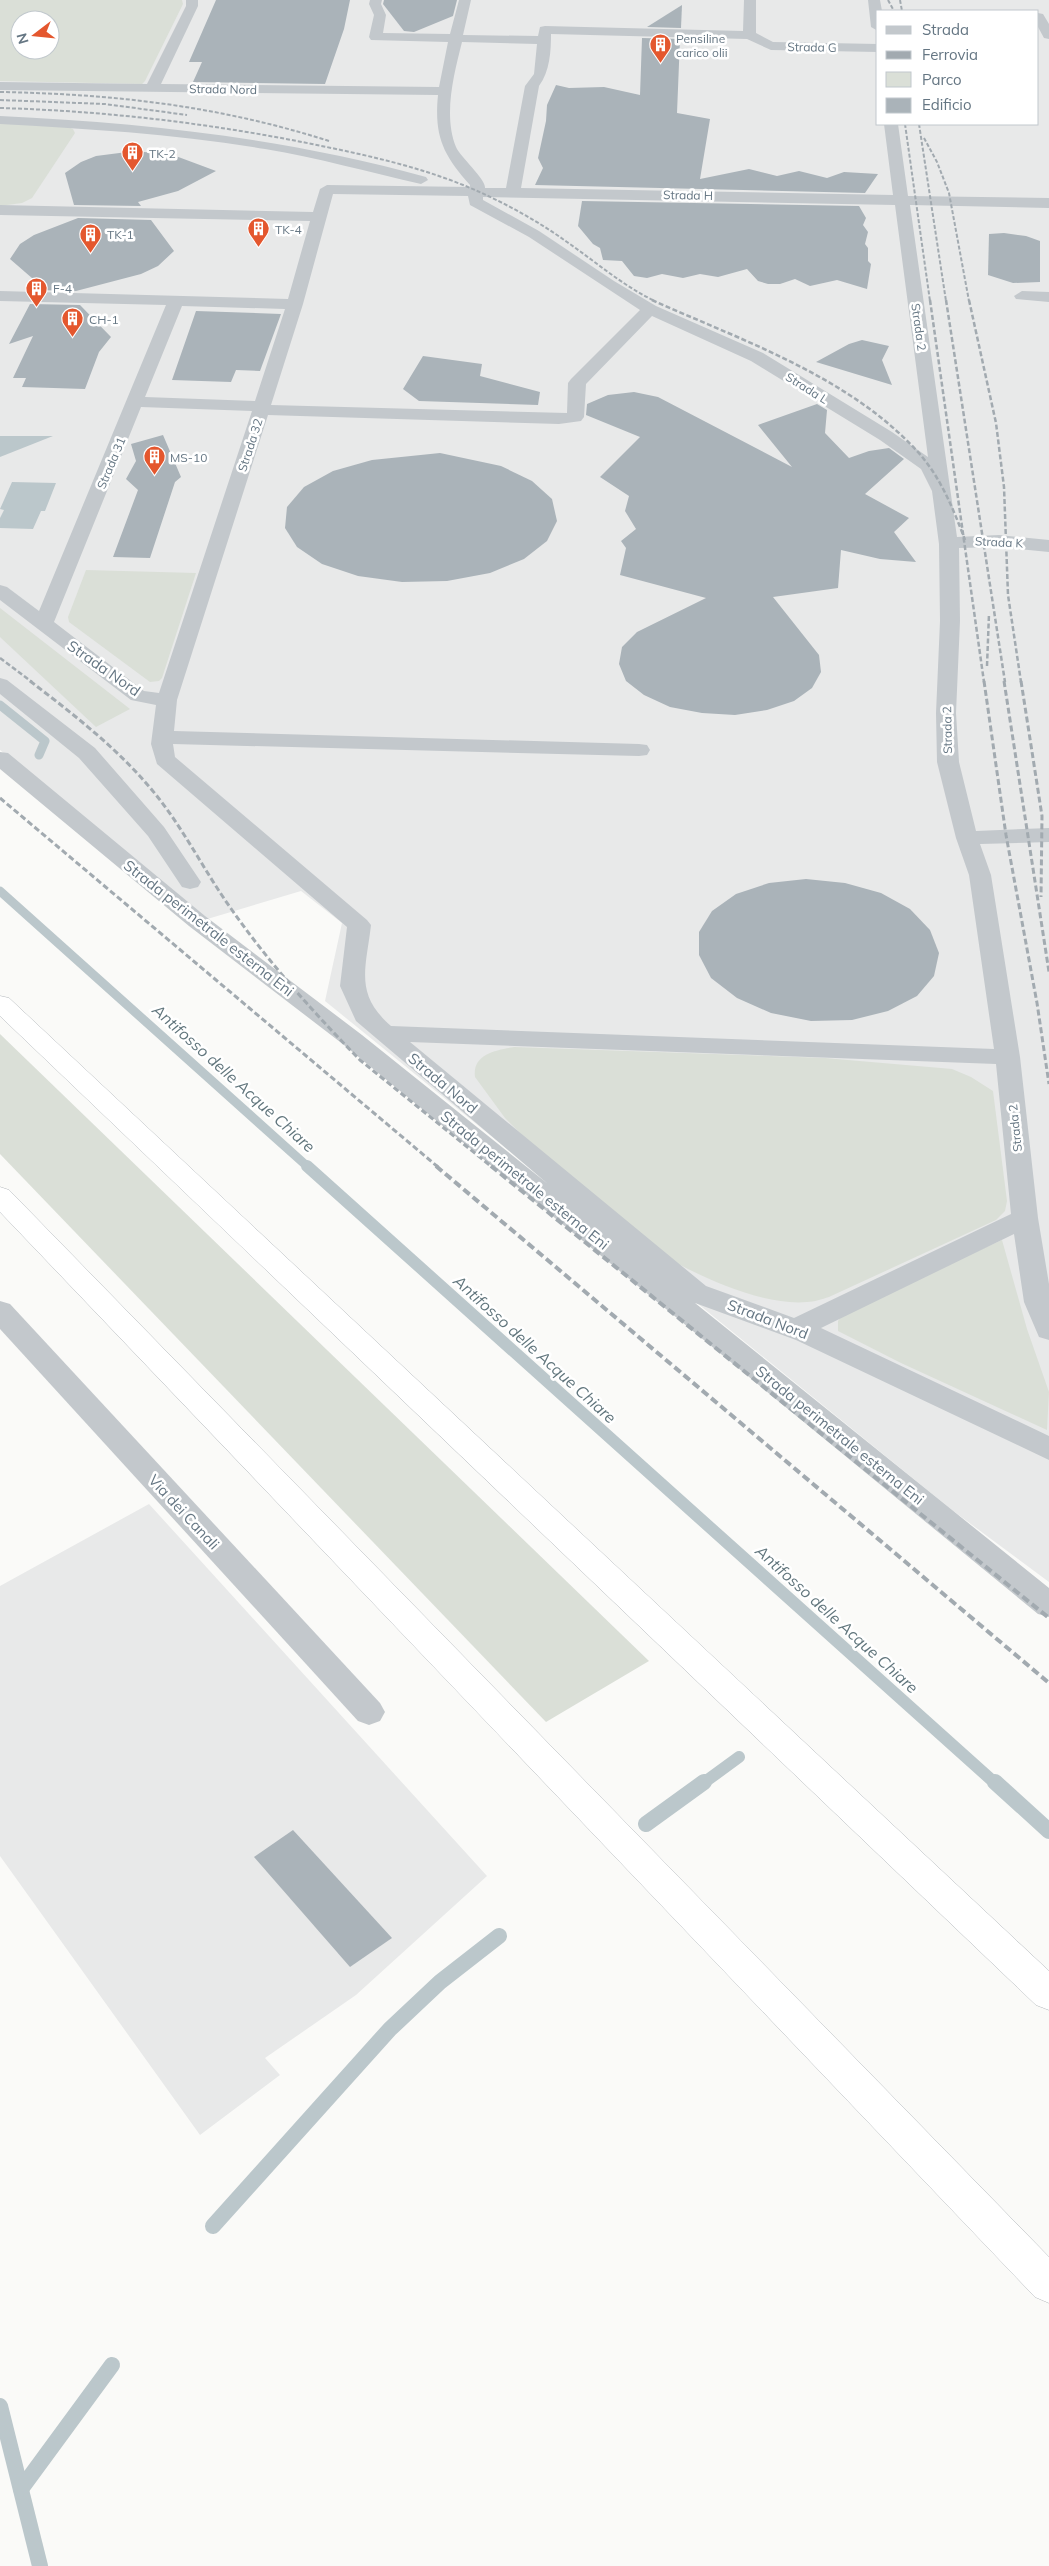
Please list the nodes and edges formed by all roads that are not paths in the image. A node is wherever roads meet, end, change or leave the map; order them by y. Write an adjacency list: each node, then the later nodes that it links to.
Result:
1 (192, 0): 14 (street)
2 (376, 0): 11 (street)
3 (465, 0): 11 (street)
4 (750, 0): 9 (street)
5 (874, 0): 7 (street)
6 (1039, 13): 10 (street)
7 (876, 14)
8 (546, 35): 9 (street); 11 (street); 21 (street)
9 (749, 35): 12 (street, Strada G)
10 (1049, 35)
11 (457, 38): 15 (street)
12 (876, 48)
13 (0, 86): 14 (street, Strada Nord)
14 (152, 88): 15 (street, Strada Nord)
15 (446, 91): 20 (street)
16 (0, 120): 19 (street)
17 (891, 125): 22 (street, Strada 2)
18 (327, 189): 19 (street, Strada H); 25 (street, Strada 32)
19 (455, 190): 20 (street, Strada H)
20 (476, 191): 21 (street, Strada H); 31 (street, Strada L)
21 (513, 192): 22 (street, Strada H)
22 (902, 200): 23 (street, Strada H); 34 (street, Strada 2)
23 (1049, 203)
24 (0, 210): 25 (street)
25 (318, 217): 30 (street, Strada 32)
26 (0, 296): 29 (street)
27 (1022, 296): 28 (street)
28 (1049, 296)
29 (176, 301): 30 (street); 32 (street, Strada 31)
30 (295, 304): 33 (street, Strada 32)
31 (650, 309): 33 (street); 34 (street, Strada L)
32 (137, 402): 33 (street); 38 (street, Strada 31)
33 (262, 408): 40 (street, Strada 32)
34 (943, 495): 35 (street, Strada 2)
35 (949, 544): 36 (street, Strada K); 45 (street, Strada 2)
36 (1049, 546)
37 (0, 591): 38 (street, Strada Nord)
38 (43, 624): 40 (street, Strada Nord)
39 (0, 684): 46 (street)
40 (167, 700): 41 (street, Strada Nord)
41 (163, 737): 42 (street); 48 (street, Strada Nord)
42 (639, 750)
43 (0, 758): 56 (street, Strada perimetrale esterna Eni)
44 (1049, 835): 45 (street)
45 (967, 838): 49 (street, Strada 2)
46 (190, 882)
47 (0, 1003): 58 (highway)
48 (384, 1033): 49 (street); 53 (street, Strada Nord)
49 (1008, 1057): 51 (street, Strada 2)
50 (0, 1196): 59 (highway)
51 (1025, 1218): 53 (street); 54 (street, Strada 2)
52 (0, 1311): 57 (street, Via dei Canali)
53 (795, 1329): 55 (street, Strada Nord)
54 (1049, 1330)
55 (1049, 1448)
56 (1049, 1605)
57 (369, 1712)
58 (1049, 1994)
59 (1049, 2284)

